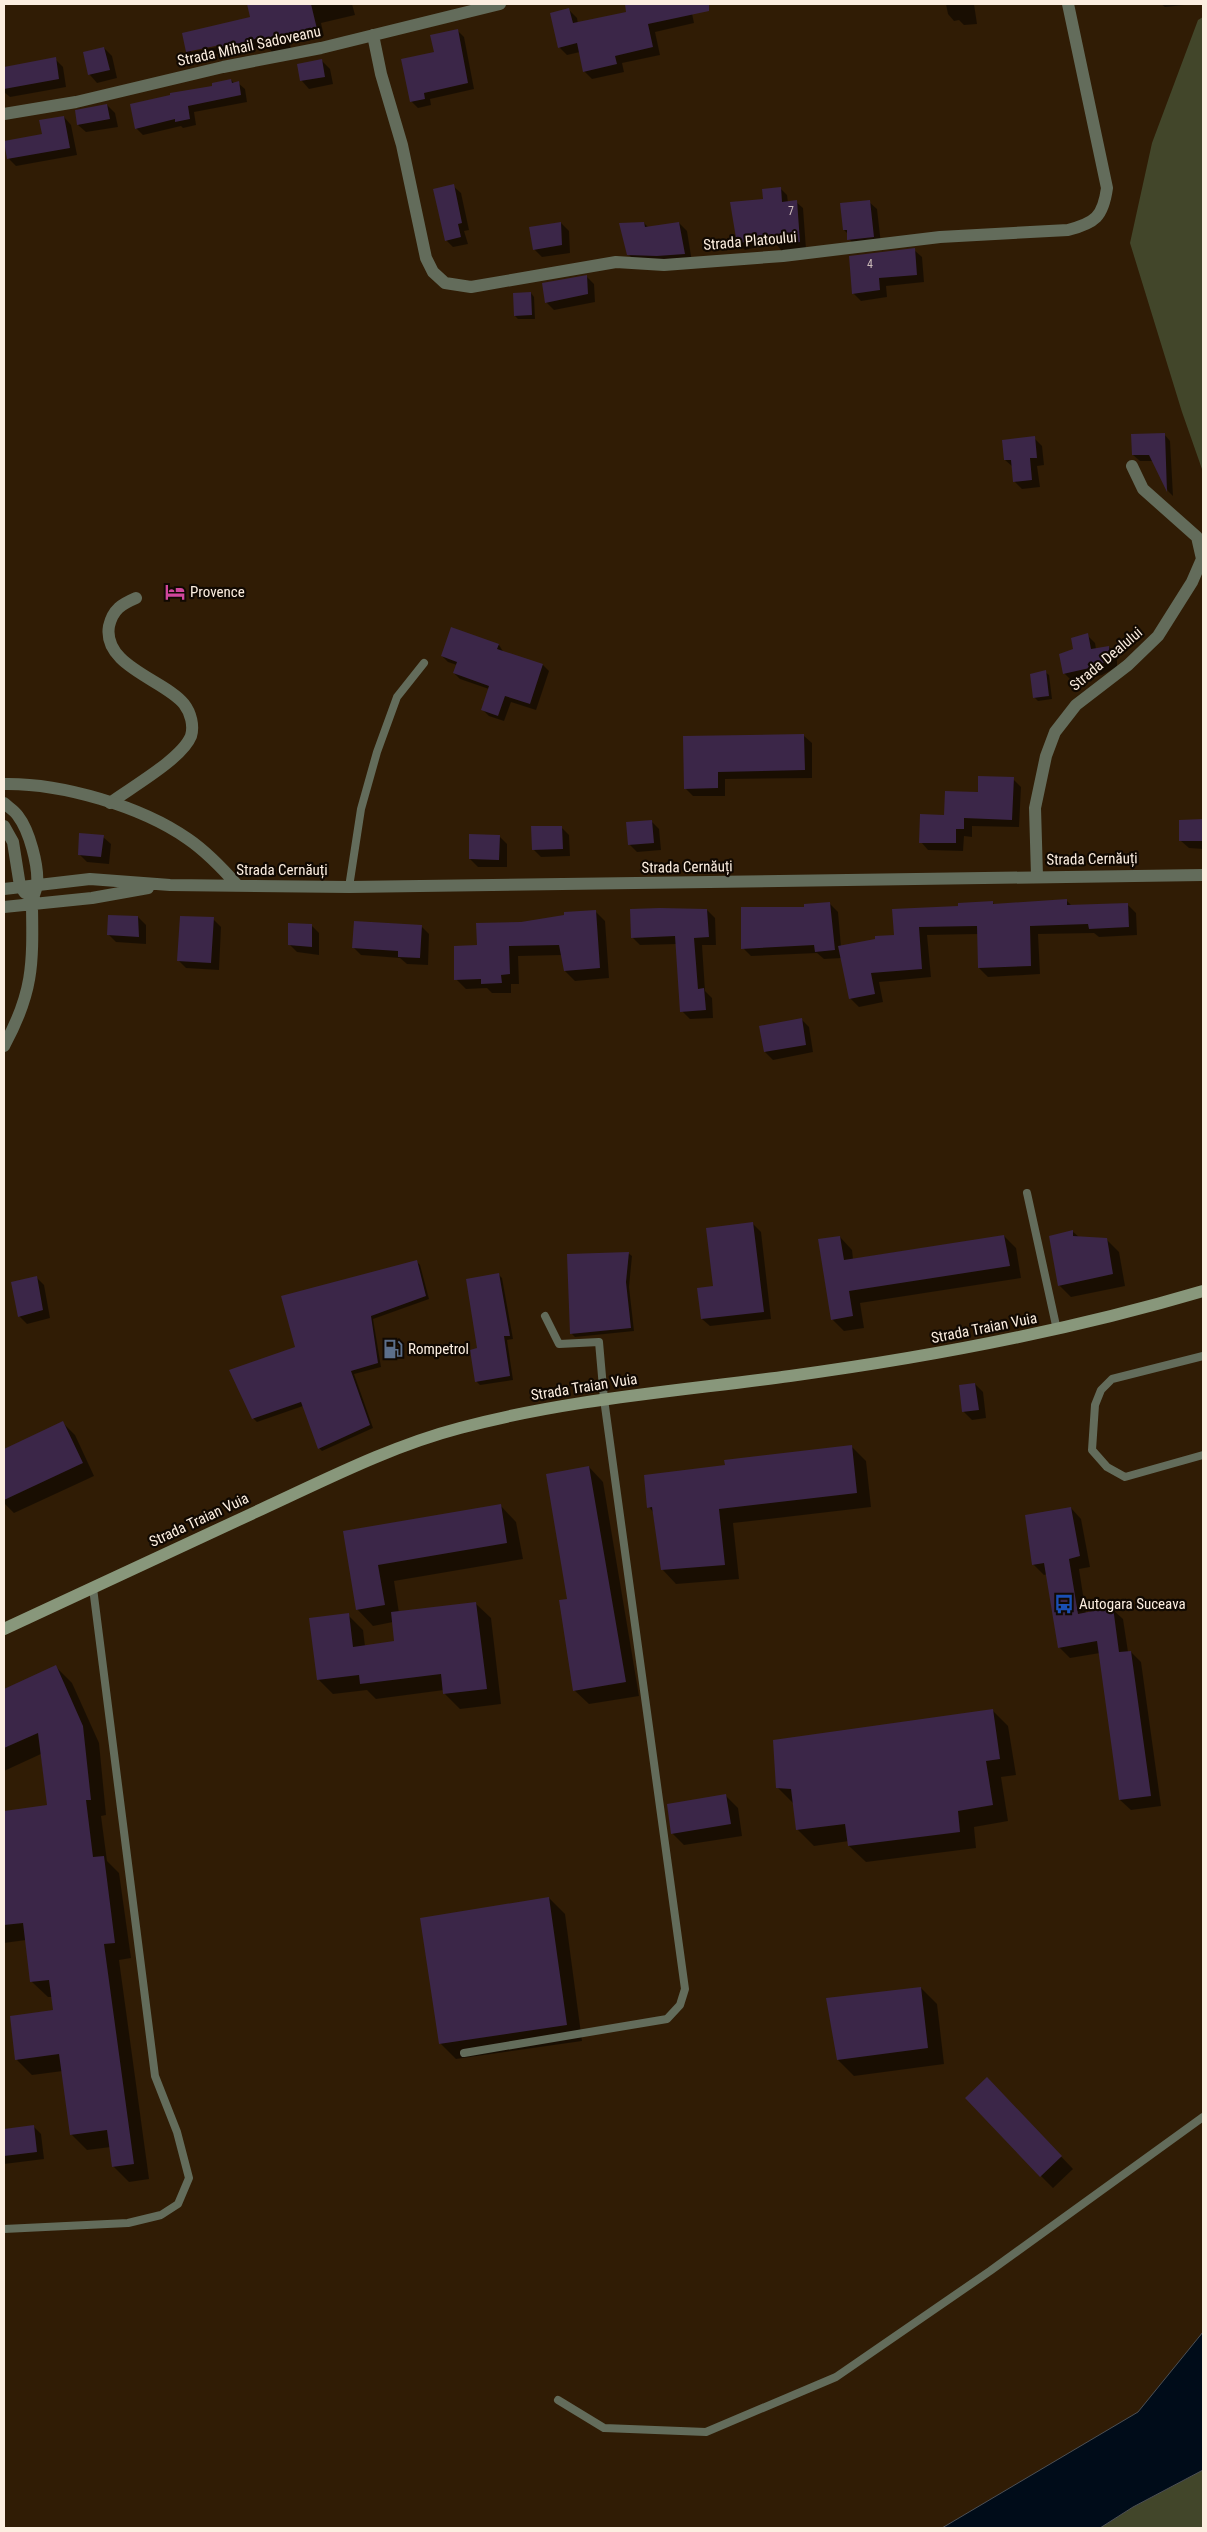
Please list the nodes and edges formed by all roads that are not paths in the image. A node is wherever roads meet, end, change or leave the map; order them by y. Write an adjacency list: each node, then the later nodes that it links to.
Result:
1 (500, 4): 3 (street, Strada Mihail Sadoveanu)
2 (1068, 4): 3 (street, Strada Platoului)
3 (373, 35): 4 (street, Strada Mihail Sadoveanu)
4 (4, 114)
5 (1132, 466): 13 (street, Strada Dealului)
6 (136, 598): 10 (street)
7 (424, 663): 18 (lane)
8 (4, 784): 10 (street)
9 (4, 803): 14 (street)
10 (110, 803): 17 (street)
11 (4, 826): 16 (street)
12 (1203, 875): 13 (street, Strada Cernăuți)
13 (1037, 876): 18 (street, Strada Cernăuți)
14 (37, 884): 15 (street, Strada Cernăuți); 16 (street, Strada Cernăuți); 20 (street)
15 (170, 885): 17 (street, Strada Cernăuți); 20 (street, Strada Cernăuți)
16 (20, 886): 19 (street, Strada Cernăuți); 20 (street)
17 (238, 886): 18 (street, Strada Cernăuți)
18 (349, 887)
19 (4, 889)
20 (31, 904): 21 (street, Strada Cernăuți); 22 (street)
21 (4, 907)
22 (4, 1046)
23 (1027, 1193): 26 (lane)
24 (1203, 1291): 26 (main road, Strada Traian Vuia)
25 (545, 1316): 28 (lane)
26 (1057, 1330): 28 (main road, Strada Traian Vuia)
27 (1203, 1356): 29 (lane)
28 (604, 1399): 30 (main road, Strada Traian Vuia); 32 (lane)
29 (1203, 1455)
30 (93, 1588): 31 (main road, Strada Traian Vuia); 34 (lane)
31 (4, 1628)
32 (464, 2053)
33 (1203, 2117): 35 (lane)
34 (4, 2228)
35 (558, 2400)

